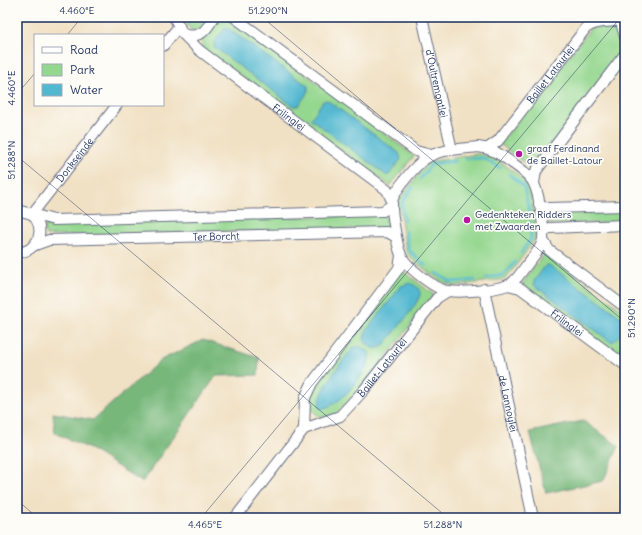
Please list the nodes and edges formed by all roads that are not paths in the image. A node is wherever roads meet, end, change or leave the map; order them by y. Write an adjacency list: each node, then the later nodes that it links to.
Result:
1 (214, 17): 5 (street)
2 (234, 17): 12 (street)
3 (422, 17): 11 (street, d'Oultremontlei)
4 (624, 18): 6 (street, Baillet Latourlei); 10 (street, Baillet Latourlei)
5 (179, 26): 7 (street); 14 (street, Frilinglei)
6 (625, 37)
7 (164, 45)
8 (625, 54): 13 (street)
9 (116, 106): 18 (street, Donkseinde)
10 (488, 148): 11 (street); 13 (street)
11 (452, 150): 12 (street)
12 (432, 155): 14 (street)
13 (534, 183): 15 (street)
14 (392, 203): 18 (street, Ter Borcht); 20 (street)
15 (539, 204): 16 (street); 21 (street)
16 (625, 206)
17 (17, 210): 18 (street)
18 (32, 214): 22 (street)
19 (625, 225): 21 (street)
20 (396, 236): 22 (street, Ter Borcht); 24 (street)
21 (543, 236): 25 (street); 28 (street)
22 (35, 245): 23 (street)
23 (17, 253)
24 (401, 256): 27 (street); 30 (street)
25 (508, 285): 26 (street); 29 (street, Frilinglei)
26 (484, 289): 27 (street); 32 (street, de Lannoylei)
27 (448, 291): 30 (street, Baillet-Latourlei)
28 (625, 307)
29 (625, 365)
30 (304, 429): 31 (street)
31 (235, 518)
32 (533, 518)

